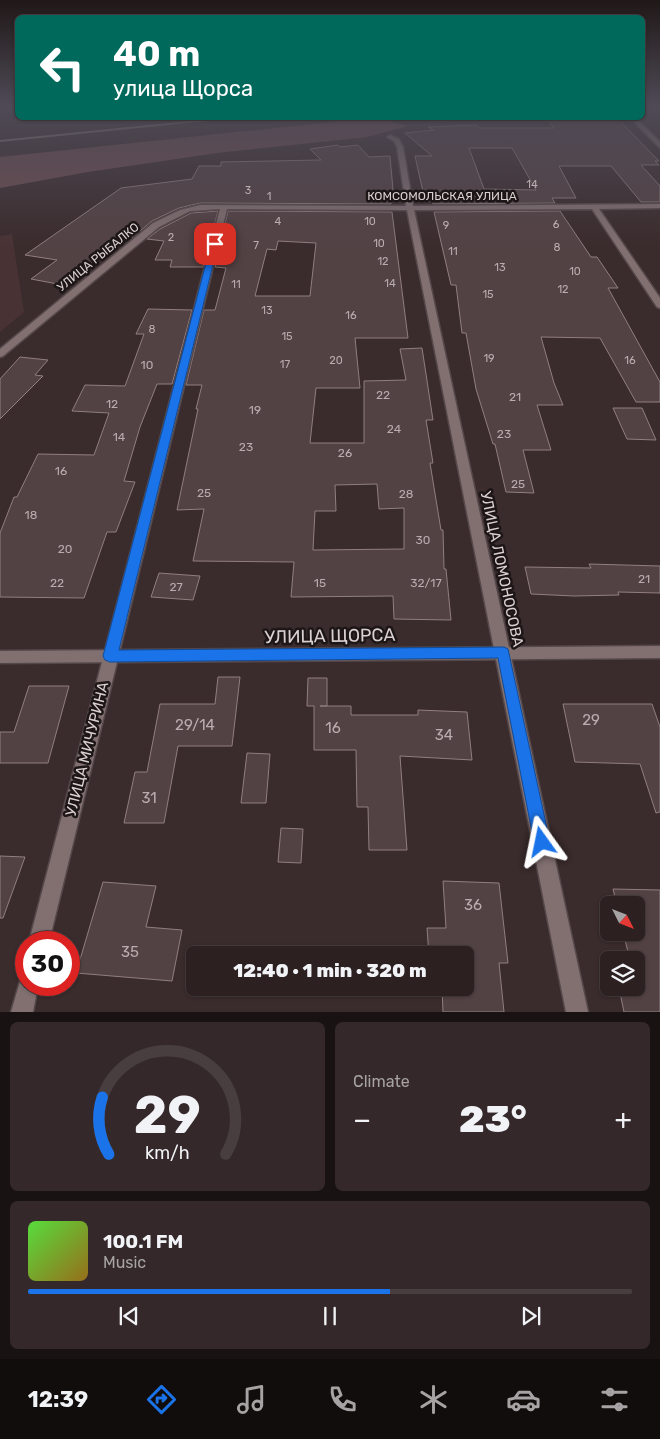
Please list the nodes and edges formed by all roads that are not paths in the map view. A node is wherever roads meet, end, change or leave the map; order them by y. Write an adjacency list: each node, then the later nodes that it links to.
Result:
1 (401, 153): 5 (street, УЛИЦА ЛОМОНОСОВА)
2 (660, 206): 4 (street, КОМСОМОЛЬСКАЯ УЛИЦА)
3 (224, 207): 5 (street, КОМСОМОЛЬСКАЯ УЛИЦА); 7 (street, УЛИЦА РЫБАЛКО); 11 (street, УЛИЦА МИЧУРИНА)
4 (594, 207): 5 (street, КОМСОМОЛЬСКАЯ УЛИЦА); 6 (street)
5 (410, 208): 9 (street, УЛИЦА ЛОМОНОСОВА)
6 (660, 305)
7 (0, 354)
8 (660, 652): 9 (street, УЛИЦА ЩОРСА)
9 (504, 653): 11 (street, УЛИЦА ЩОРСА); 15 (street, УЛИЦА ЛОМОНОСОВА)
10 (0, 656): 11 (street, УЛИЦА ЩОРСА)
11 (110, 656): 12 (street, УЛИЦА МИЧУРИНА)
12 (42, 931)
13 (26, 996): 14 (street)
14 (22, 1012)
15 (577, 1012)

